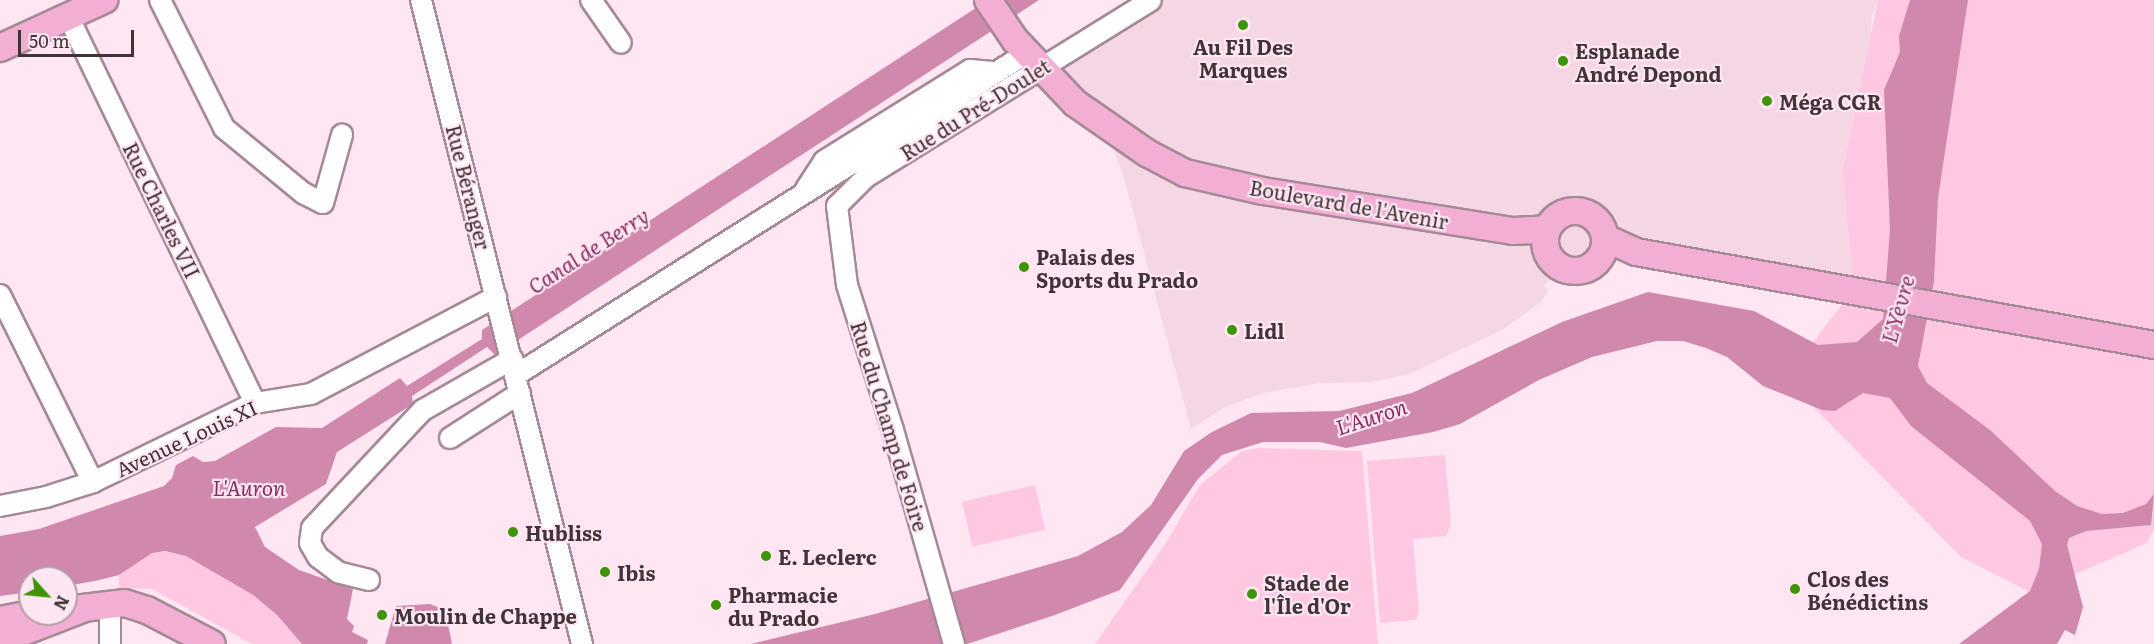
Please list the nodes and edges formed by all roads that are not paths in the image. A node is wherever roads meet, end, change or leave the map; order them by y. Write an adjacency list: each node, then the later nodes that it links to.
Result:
1 (104, 0): 7 (main road)
2 (160, 0): 11 (street)
3 (421, 0): 17 (street, Rue Béranger)
4 (591, 0): 8 (street)
5 (988, 0): 10 (main road, Boulevard de l'Avenir)
6 (1150, 0): 10 (street, Rue du Pré-Doulet)
7 (69, 18): 9 (main road); 20 (street, Rue Charles VII)
8 (621, 43)
9 (0, 48)
10 (1028, 54): 12 (street, Rue du Pré-Doulet); 13 (street, Rue du Pré-Doulet); 14 (main road, Boulevard de l'Avenir)
11 (342, 135)
12 (802, 196): 13 (street); 19 (street, Rue du Pré-Doulet)
13 (837, 206): 26 (street, Rue du Champ de Foire)
14 (1546, 237): 15 (main road); 15 (main road)
15 (1602, 248): 18 (main road)
16 (0, 295): 22 (street)
17 (496, 297): 19 (street, Rue Béranger); 20 (street, Avenue Louis XI)
18 (2154, 345)
19 (514, 369): 21 (street); 25 (street); 35 (street, Rue Béranger)
20 (255, 403): 22 (street, Avenue Louis XI)
21 (450, 438)
22 (93, 482): 23 (street, Avenue Louis XI)
23 (2, 504)
24 (921, 550): 26 (street, Rue du Champ de Foire)
25 (369, 580)
26 (934, 586): 36 (street, Rue du Champ de Foire)
27 (110, 604): 28 (main road); 33 (street); 34 (main road)
28 (78, 609)
29 (18, 616): 30 (main road)
30 (0, 620)
31 (36, 626): 32 (main road)
32 (0, 641)
33 (110, 644)
34 (212, 644)
35 (582, 644)
36 (952, 644)

